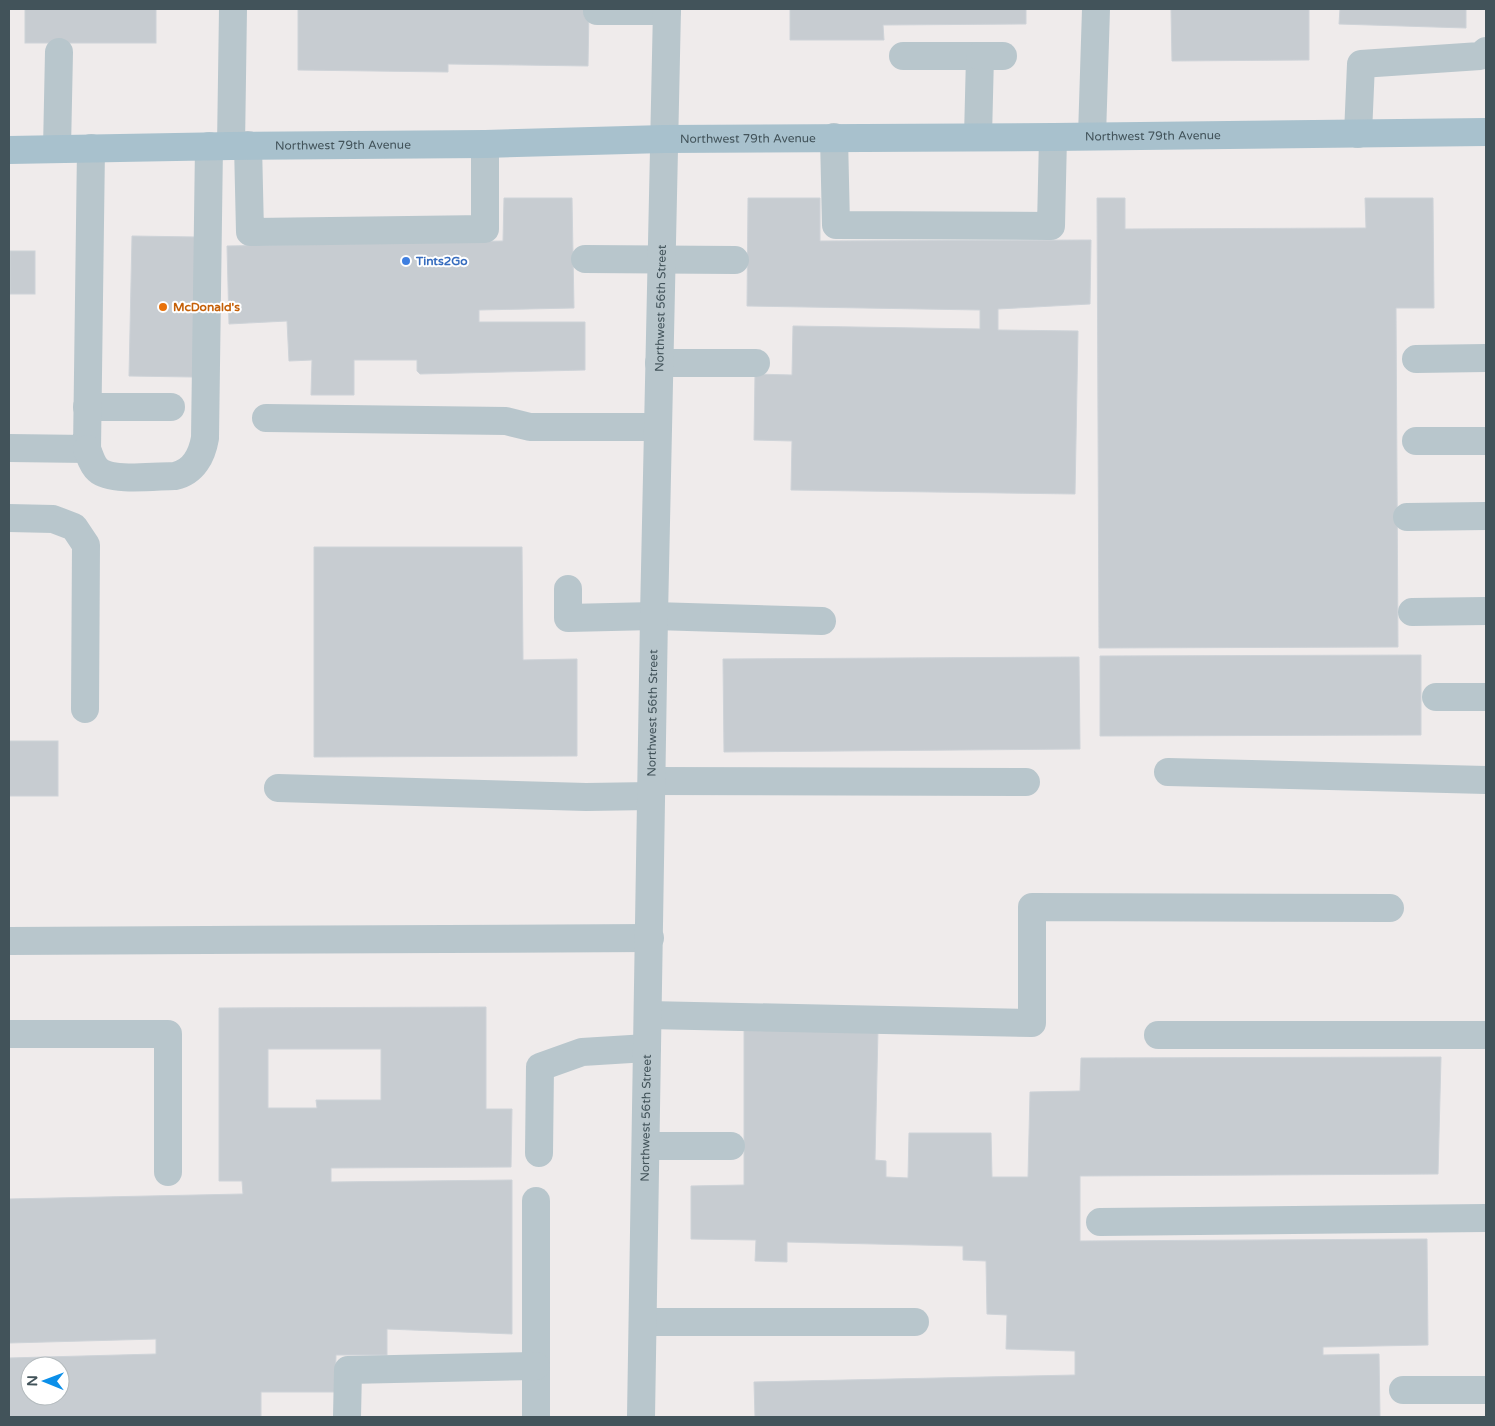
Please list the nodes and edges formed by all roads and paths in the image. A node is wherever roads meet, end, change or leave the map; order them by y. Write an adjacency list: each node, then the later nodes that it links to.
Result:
1 (1096, 9): 10 (street)
2 (237, 10): 16 (street)
3 (667, 10): 4 (street); 14 (street, Northwest 56th Street)
4 (597, 11)
5 (1486, 51): 9 (street)
6 (59, 52): 18 (street)
7 (904, 56): 11 (street)
8 (1486, 132): 9 (main road, Northwest 79th Avenue)
9 (1358, 134): 10 (main road, Northwest 79th Avenue)
10 (1092, 136): 12 (main road, Northwest 79th Avenue)
11 (978, 137): 12 (main road, Northwest 79th Avenue); 13 (main road, Northwest 79th Avenue)
12 (1053, 137): 13 (street)
13 (834, 138): 14 (main road, Northwest 79th Avenue)
14 (664, 139): 15 (main road, Northwest 79th Avenue); 21 (street, Northwest 56th Street)
15 (485, 144): 16 (main road, Northwest 79th Avenue); 16 (street)
16 (229, 146): 17 (main road, Northwest 79th Avenue); 34 (street)
17 (91, 148): 18 (main road, Northwest 79th Avenue); 27 (street)
18 (57, 149): 19 (main road, Northwest 79th Avenue)
19 (9, 150)
20 (585, 259): 21 (street)
21 (661, 259): 22 (street); 25 (street, Northwest 56th Street)
22 (735, 260)
23 (1486, 358): 24 (street)
24 (1416, 359)
25 (659, 364): 26 (street); 30 (street, Northwest 56th Street)
26 (756, 364)
27 (87, 407): 28 (street); 34 (street)
28 (171, 407)
29 (266, 418): 30 (street)
30 (658, 427): 41 (street, Northwest 56th Street)
31 (1416, 441): 32 (street)
32 (1486, 441)
33 (9, 448): 34 (street)
34 (86, 450)
35 (1486, 516): 36 (street)
36 (1407, 517)
37 (9, 518): 45 (street)
38 (568, 589): 41 (street)
39 (1486, 611): 40 (street)
40 (1412, 612)
41 (654, 616): 42 (street); 50 (street, Northwest 56th Street)
42 (822, 620)
43 (1436, 696): 44 (street)
44 (1486, 697)
45 (85, 709)
46 (1168, 772): 47 (street)
47 (1486, 780)
48 (1026, 782): 50 (street)
49 (278, 788): 50 (street)
50 (652, 788): 52 (street, Northwest 56th Street)
51 (1390, 908): 54 (street)
52 (650, 938): 53 (street); 54 (street, Northwest 56th Street)
53 (9, 941)
54 (648, 1015): 58 (street, Northwest 56th Street)
55 (9, 1034): 62 (street)
56 (1158, 1035): 57 (street)
57 (1486, 1035)
58 (647, 1048): 59 (street, Northwest 56th Street); 61 (street)
59 (646, 1146): 60 (street); 66 (street, Northwest 56th Street)
60 (731, 1146)
61 (540, 1153)
62 (168, 1172)
63 (536, 1201): 68 (street)
64 (1486, 1218): 65 (street)
65 (1100, 1222)
66 (642, 1322): 67 (street); 73 (street, Northwest 56th Street)
67 (915, 1322)
68 (536, 1366): 71 (street); 72 (street)
69 (1403, 1390): 70 (street)
70 (1486, 1390)
71 (347, 1417)
72 (536, 1417)
73 (641, 1417)

